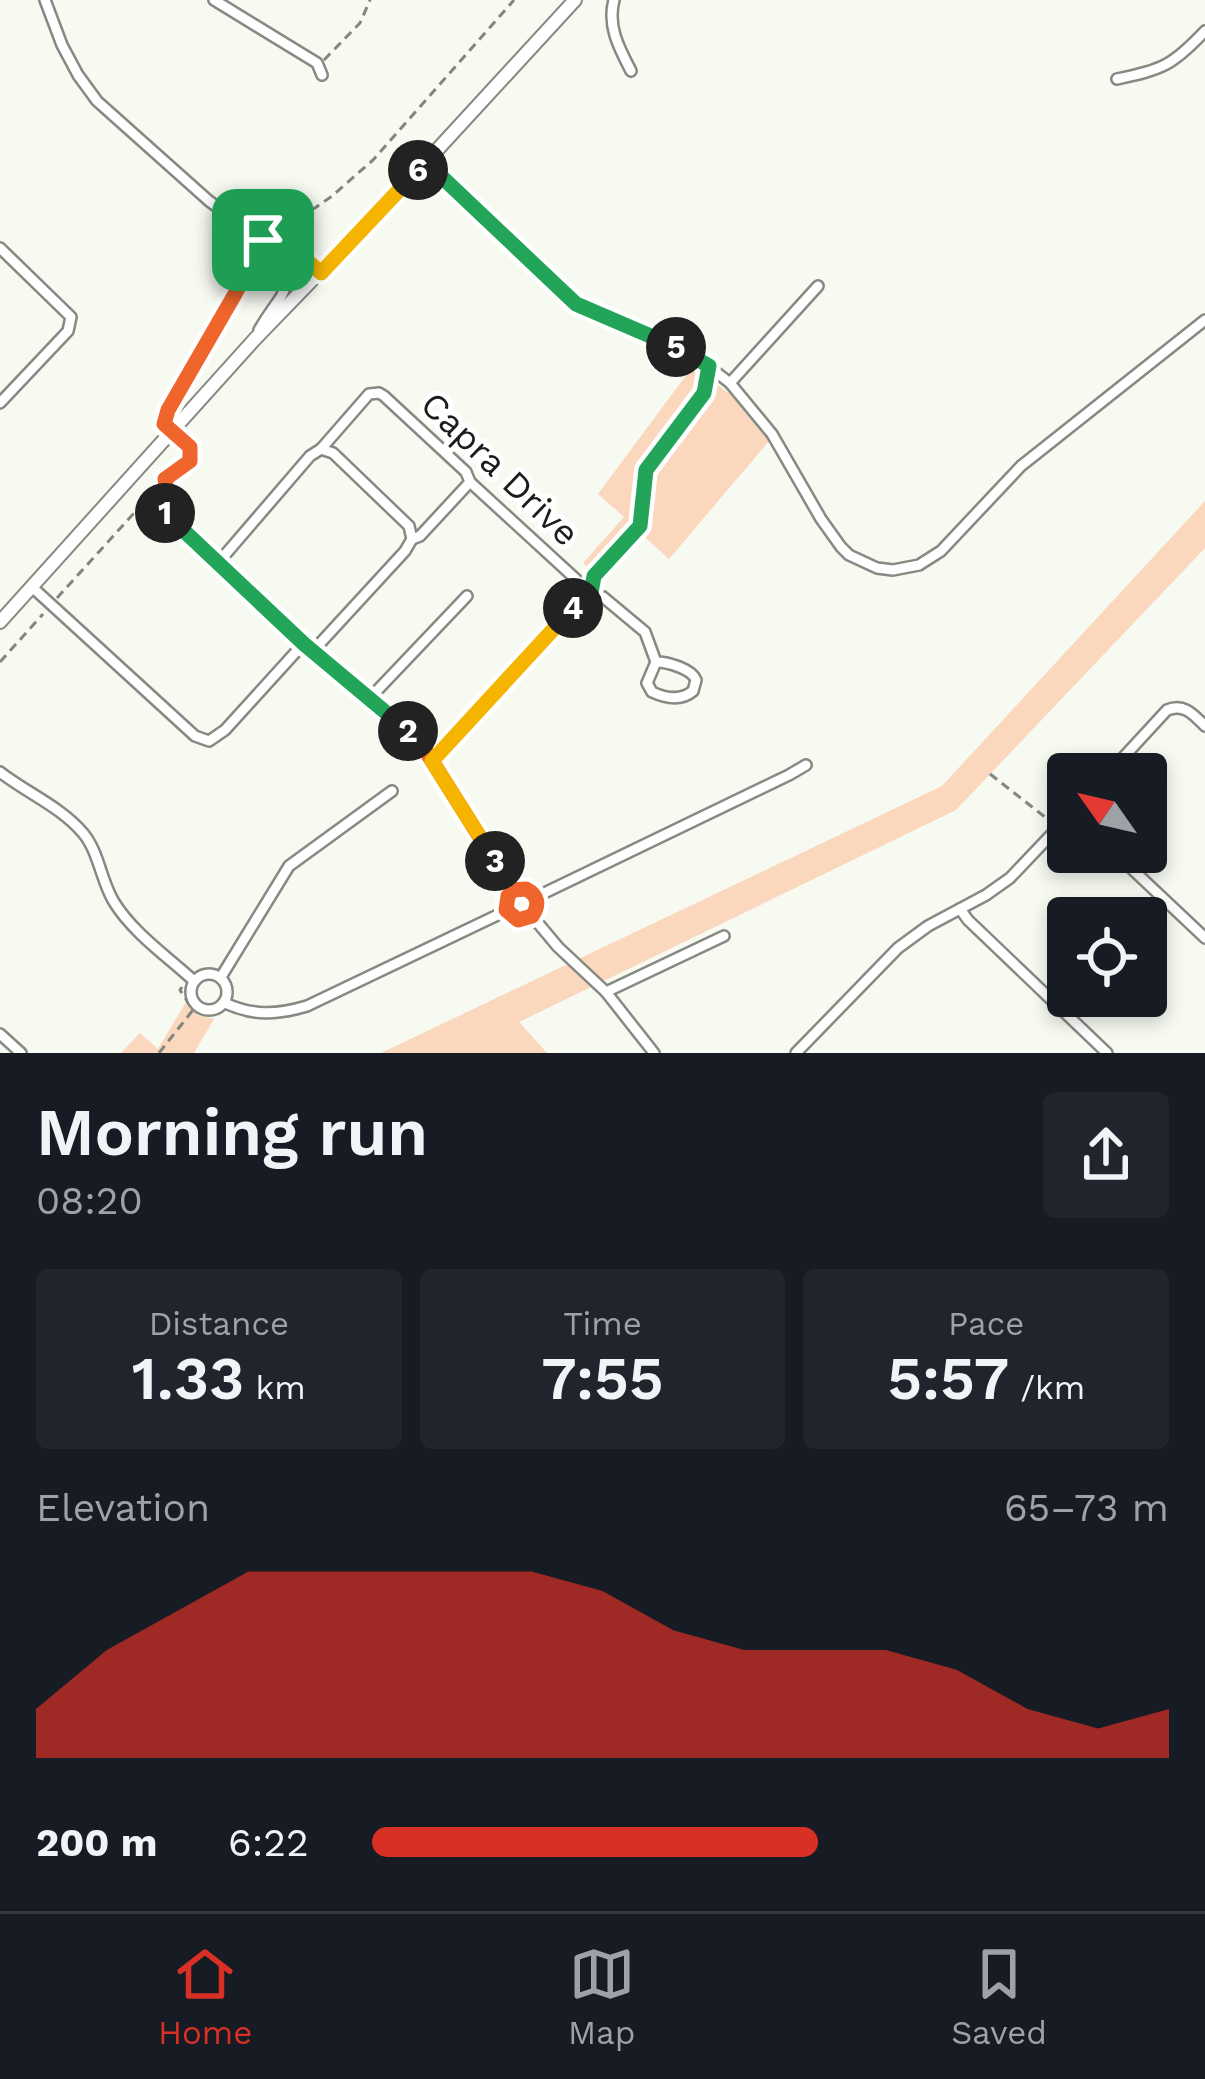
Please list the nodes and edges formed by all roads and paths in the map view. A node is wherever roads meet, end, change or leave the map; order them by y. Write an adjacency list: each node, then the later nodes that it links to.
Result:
1 (45, 0): 12 (street)
2 (214, 0): 8 (street)
3 (370, 0): 8 (path)
4 (514, 0): 12 (path)
5 (575, 0): 11 (main road)
6 (614, 0): 9 (street)
7 (1205, 31): 10 (street)
8 (320, 69)
9 (632, 71)
10 (1117, 80)
11 (426, 162): 15 (main road); 19 (street)
12 (263, 240): 13 (street); 22 (path)
13 (284, 245): 15 (street); 18 (street)
14 (0, 248): 21 (street)
15 (321, 273): 18 (main road)
16 (818, 286): 20 (street)
17 (1205, 320): 20 (street)
18 (254, 340): 22 (main road)
19 (709, 366): 20 (street); 30 (path)
20 (730, 383)
21 (0, 403)
22 (172, 432): 24 (path); 29 (main road)
23 (321, 449): 25 (street, Capra Drive); 27 (street); 28 (street)
24 (165, 479): 26 (path); 32 (path)
25 (470, 482): 27 (street); 30 (street, Capra Drive)
26 (161, 509): 28 (street)
27 (412, 539): 34 (street)
28 (218, 563): 34 (street)
29 (32, 587): 32 (street); 33 (main road)
30 (591, 593): 36 (street, Capra Drive); 40 (street)
31 (467, 596): 37 (street)
32 (52, 604): 34 (street); 35 (path)
33 (0, 622)
34 (309, 647): 37 (street)
35 (0, 662)
36 (656, 662): 36 (street)
37 (370, 698): 40 (street)
38 (1205, 726): 39 (street)
39 (1127, 753)
40 (432, 761): 48 (street)
41 (806, 765): 49 (street)
42 (0, 772): 56 (street)
43 (990, 774): 45 (path)
44 (392, 791): 55 (street)
45 (1047, 818)
46 (1047, 839): 50 (street)
47 (1136, 873): 54 (street)
48 (513, 890): 49 (street); 51 (street)
49 (536, 897): 52 (street)
50 (960, 909): 63 (street); 64 (street)
51 (506, 910): 52 (street); 58 (street)
52 (532, 916): 57 (street)
53 (724, 936): 57 (street)
54 (1205, 938)
55 (221, 977): 56 (street); 58 (street)
56 (191, 978): 58 (street); 61 (path)
57 (606, 992): 62 (street)
58 (225, 1003)
59 (0, 1034): 60 (street)
60 (21, 1053)
61 (159, 1053)
62 (655, 1053)
63 (796, 1053)
64 (1107, 1053)

